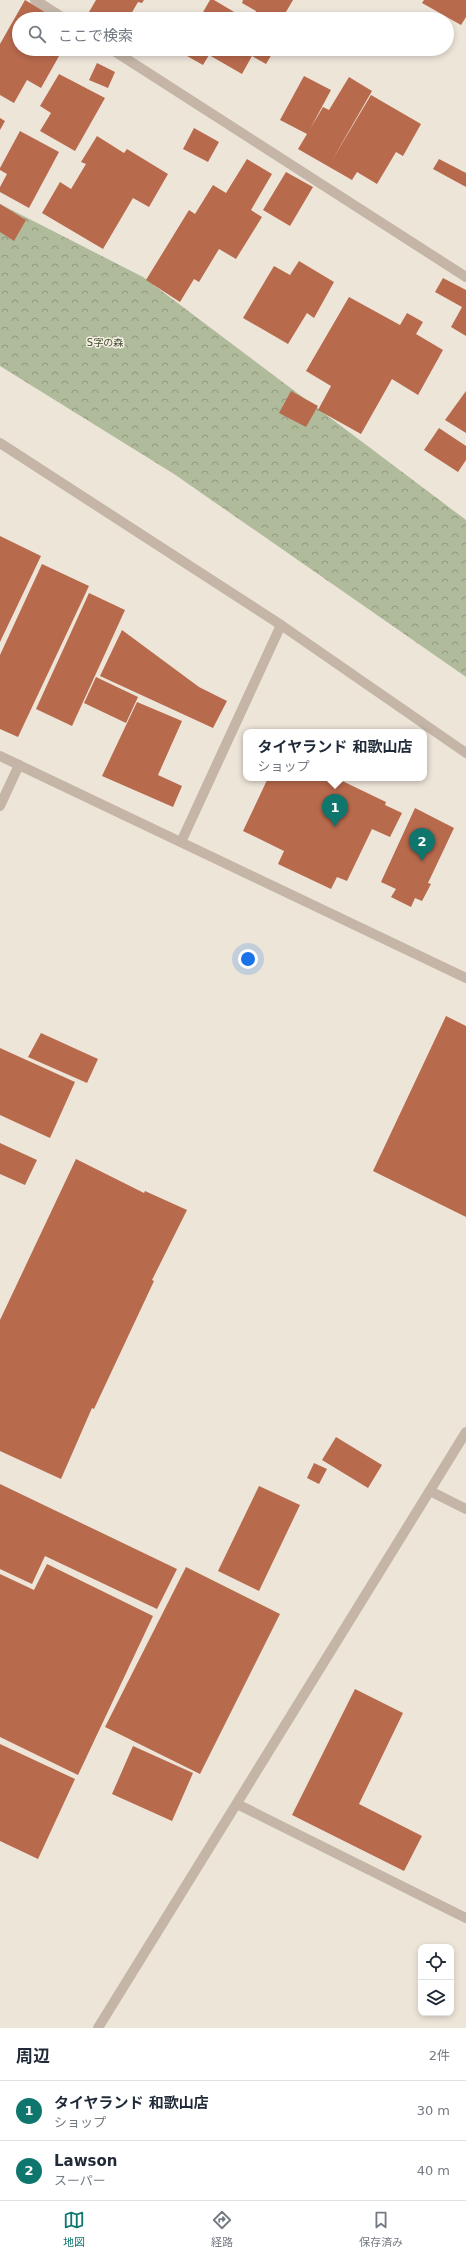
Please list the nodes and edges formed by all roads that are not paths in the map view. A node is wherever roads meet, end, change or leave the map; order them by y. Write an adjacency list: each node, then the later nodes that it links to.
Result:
1 (35, 0): 2 (street)
2 (54, 12)
3 (123, 56): 4 (street)
4 (466, 277)
5 (0, 443): 6 (street)
6 (280, 625): 7 (street); 11 (street)
7 (466, 753)
8 (0, 756): 9 (street)
9 (19, 765): 10 (street); 11 (street)
10 (0, 806)
11 (181, 842): 12 (street)
12 (466, 978)
13 (466, 1432): 14 (street)
14 (430, 1492): 15 (street); 16 (street)
15 (466, 1509)
16 (237, 1804): 17 (street); 18 (street)
17 (466, 1918)
18 (98, 2028)

